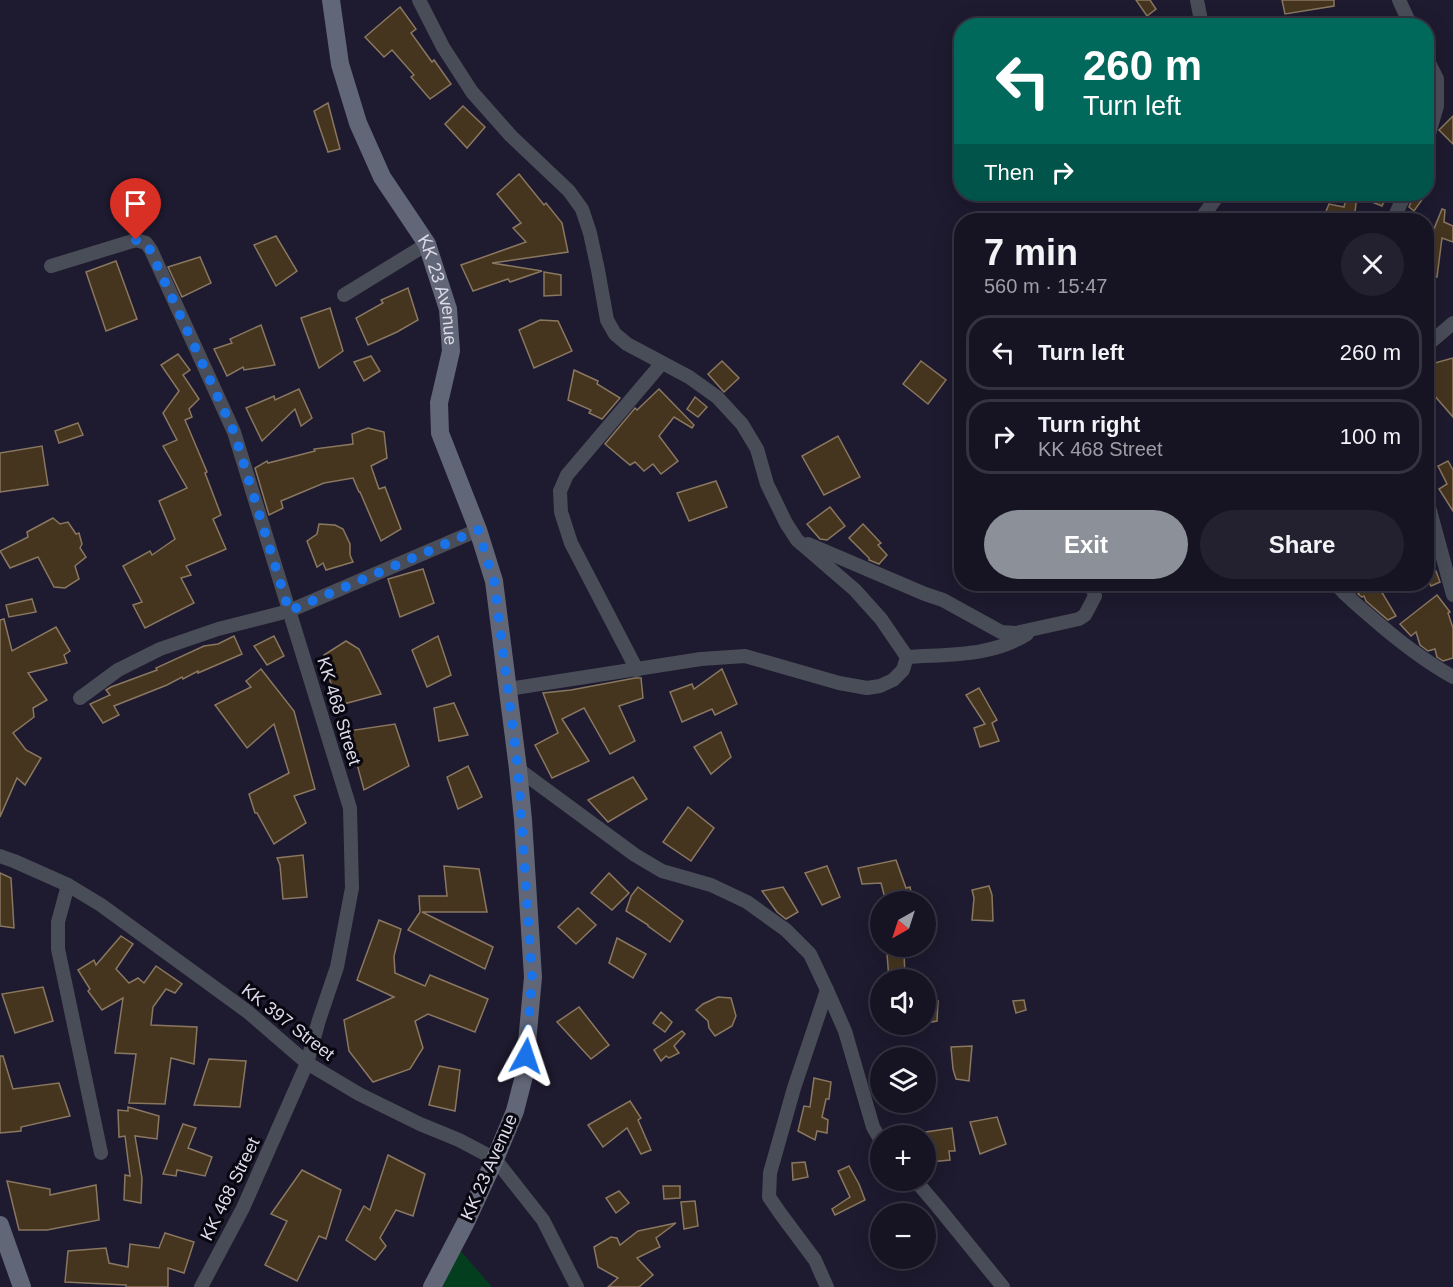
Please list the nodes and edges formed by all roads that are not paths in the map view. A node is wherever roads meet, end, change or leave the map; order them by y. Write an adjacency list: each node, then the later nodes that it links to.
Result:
1 (331, 0): 9 (main road, KK 23 Avenue)
2 (419, 0): 14 (street)
3 (1197, 0): 5 (street)
4 (1399, 0): 6 (street)
5 (1200, 18)
6 (1407, 18)
7 (1434, 73): 8 (street)
8 (1434, 116)
9 (427, 244): 11 (street); 15 (main road, KK 23 Avenue)
10 (51, 266): 21 (street, KK 468 Street)
11 (344, 295)
12 (1453, 323): 13 (street)
13 (1434, 339)
14 (662, 363): 17 (street); 24 (street)
15 (478, 530): 21 (street); 26 (main road, KK 23 Avenue)
16 (1434, 530): 20 (street)
17 (797, 540): 22 (street); 23 (street)
18 (1093, 591): 22 (street)
19 (1343, 591): 25 (street)
20 (1453, 595)
21 (289, 611): 27 (street); 32 (street, KK 468 Street)
22 (1035, 629): 23 (street)
23 (907, 657): 24 (street)
24 (637, 669): 26 (street)
25 (1453, 677)
26 (508, 689): 28 (main road, KK 23 Avenue)
27 (80, 698)
28 (518, 769): 31 (street); 35 (main road, KK 23 Avenue)
29 (0, 856): 30 (street, KK 397 Street)
30 (68, 885): 32 (street, KK 397 Street); 34 (street)
31 (827, 990): 33 (street); 42 (street)
32 (308, 1064): 35 (street, KK 397 Street); 39 (street, KK 468 Street)
33 (873, 1125)
34 (101, 1153)
35 (495, 1159): 40 (main road, KK 23 Avenue); 41 (street, KK 397 Street)
36 (924, 1191): 43 (street)
37 (0, 1224): 38 (main road)
38 (22, 1287)
39 (201, 1287)
40 (432, 1287)
41 (577, 1287)
42 (827, 1287)
43 (1003, 1287)

